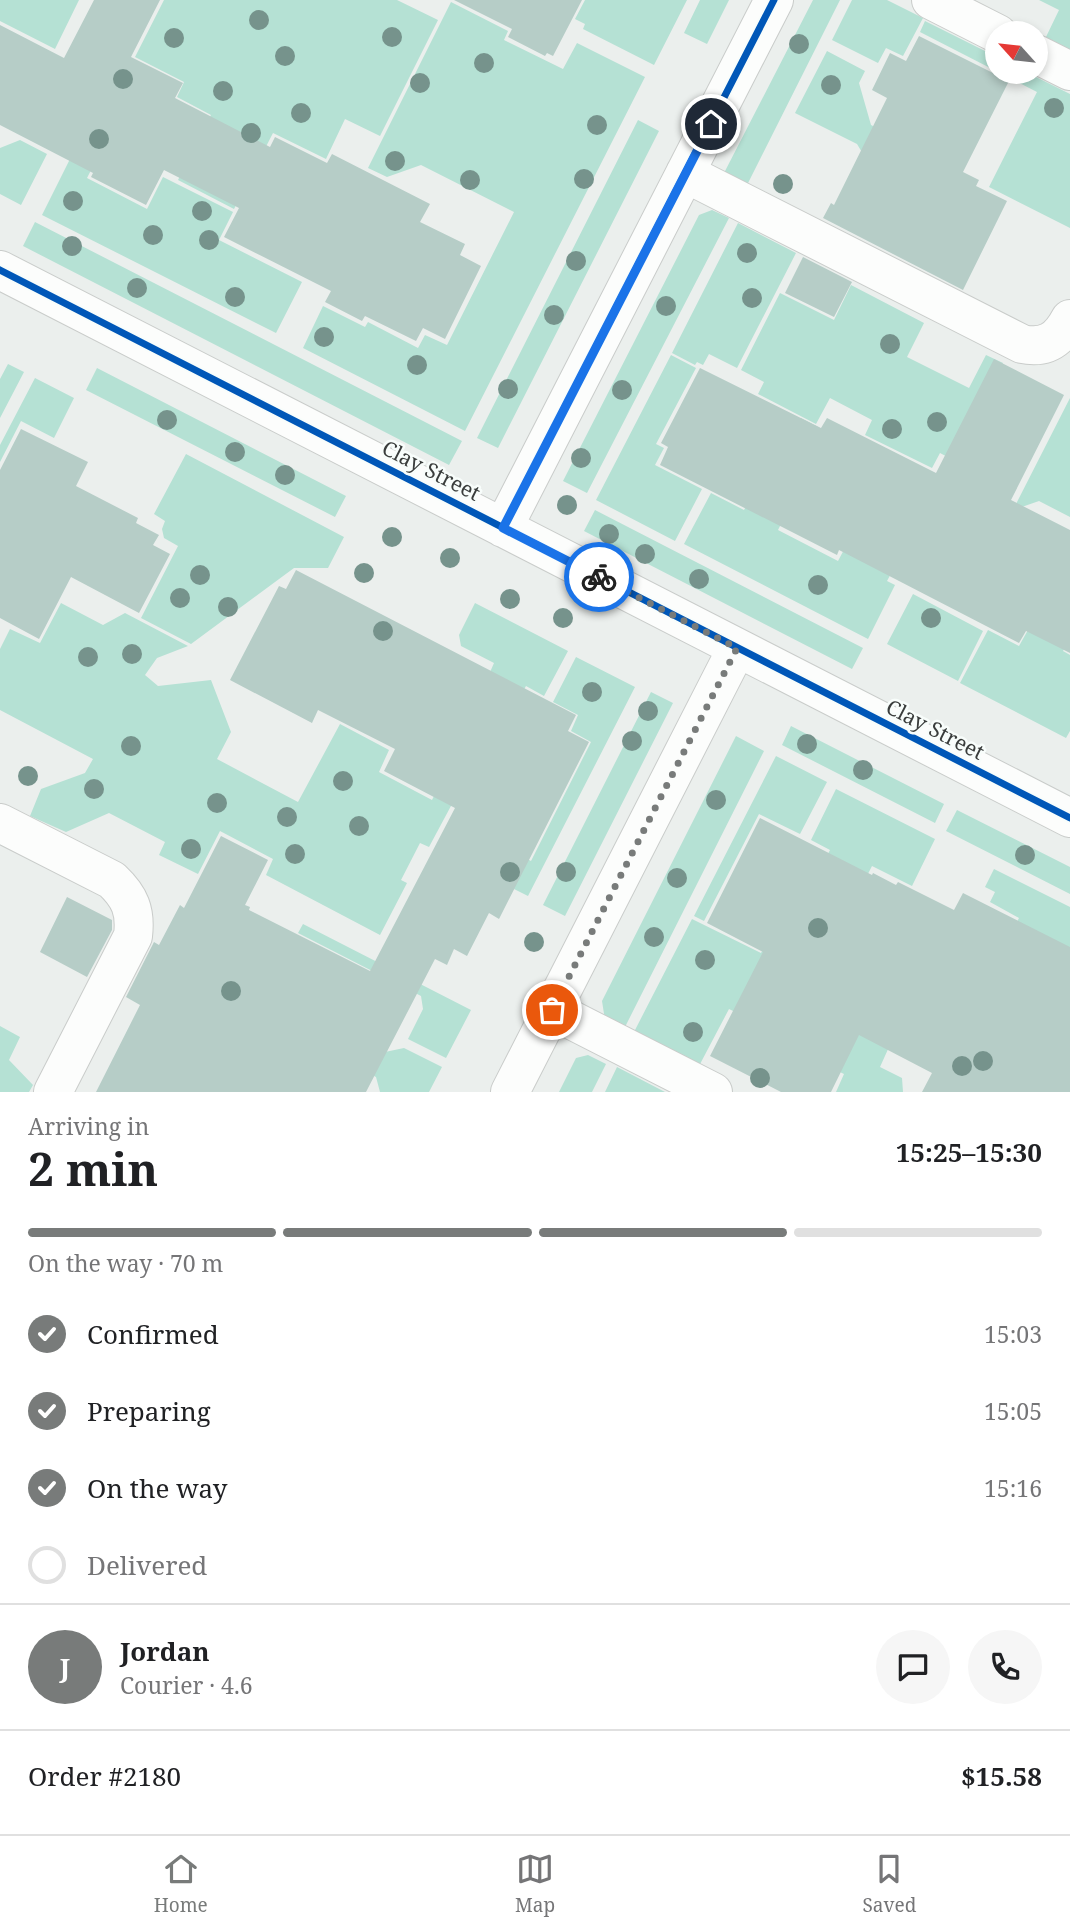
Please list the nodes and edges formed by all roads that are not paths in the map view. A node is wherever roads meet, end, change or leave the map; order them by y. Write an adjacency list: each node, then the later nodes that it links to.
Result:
1 (774, 0): 6 (street)
2 (931, 0): 3 (street)
3 (985, 27)
4 (1048, 60): 5 (street)
5 (1070, 71)
6 (685, 173): 8 (street); 9 (street)
7 (3, 280): 9 (street, Clay Street)
8 (1070, 319)
9 (503, 528): 10 (street, Clay Street)
10 (737, 648): 11 (street, Clay Street); 13 (street)
11 (1070, 818)
12 (0, 823): 14 (street)
13 (552, 1010): 15 (street); 16 (street)
14 (53, 1092)
15 (510, 1092)
16 (713, 1092)

